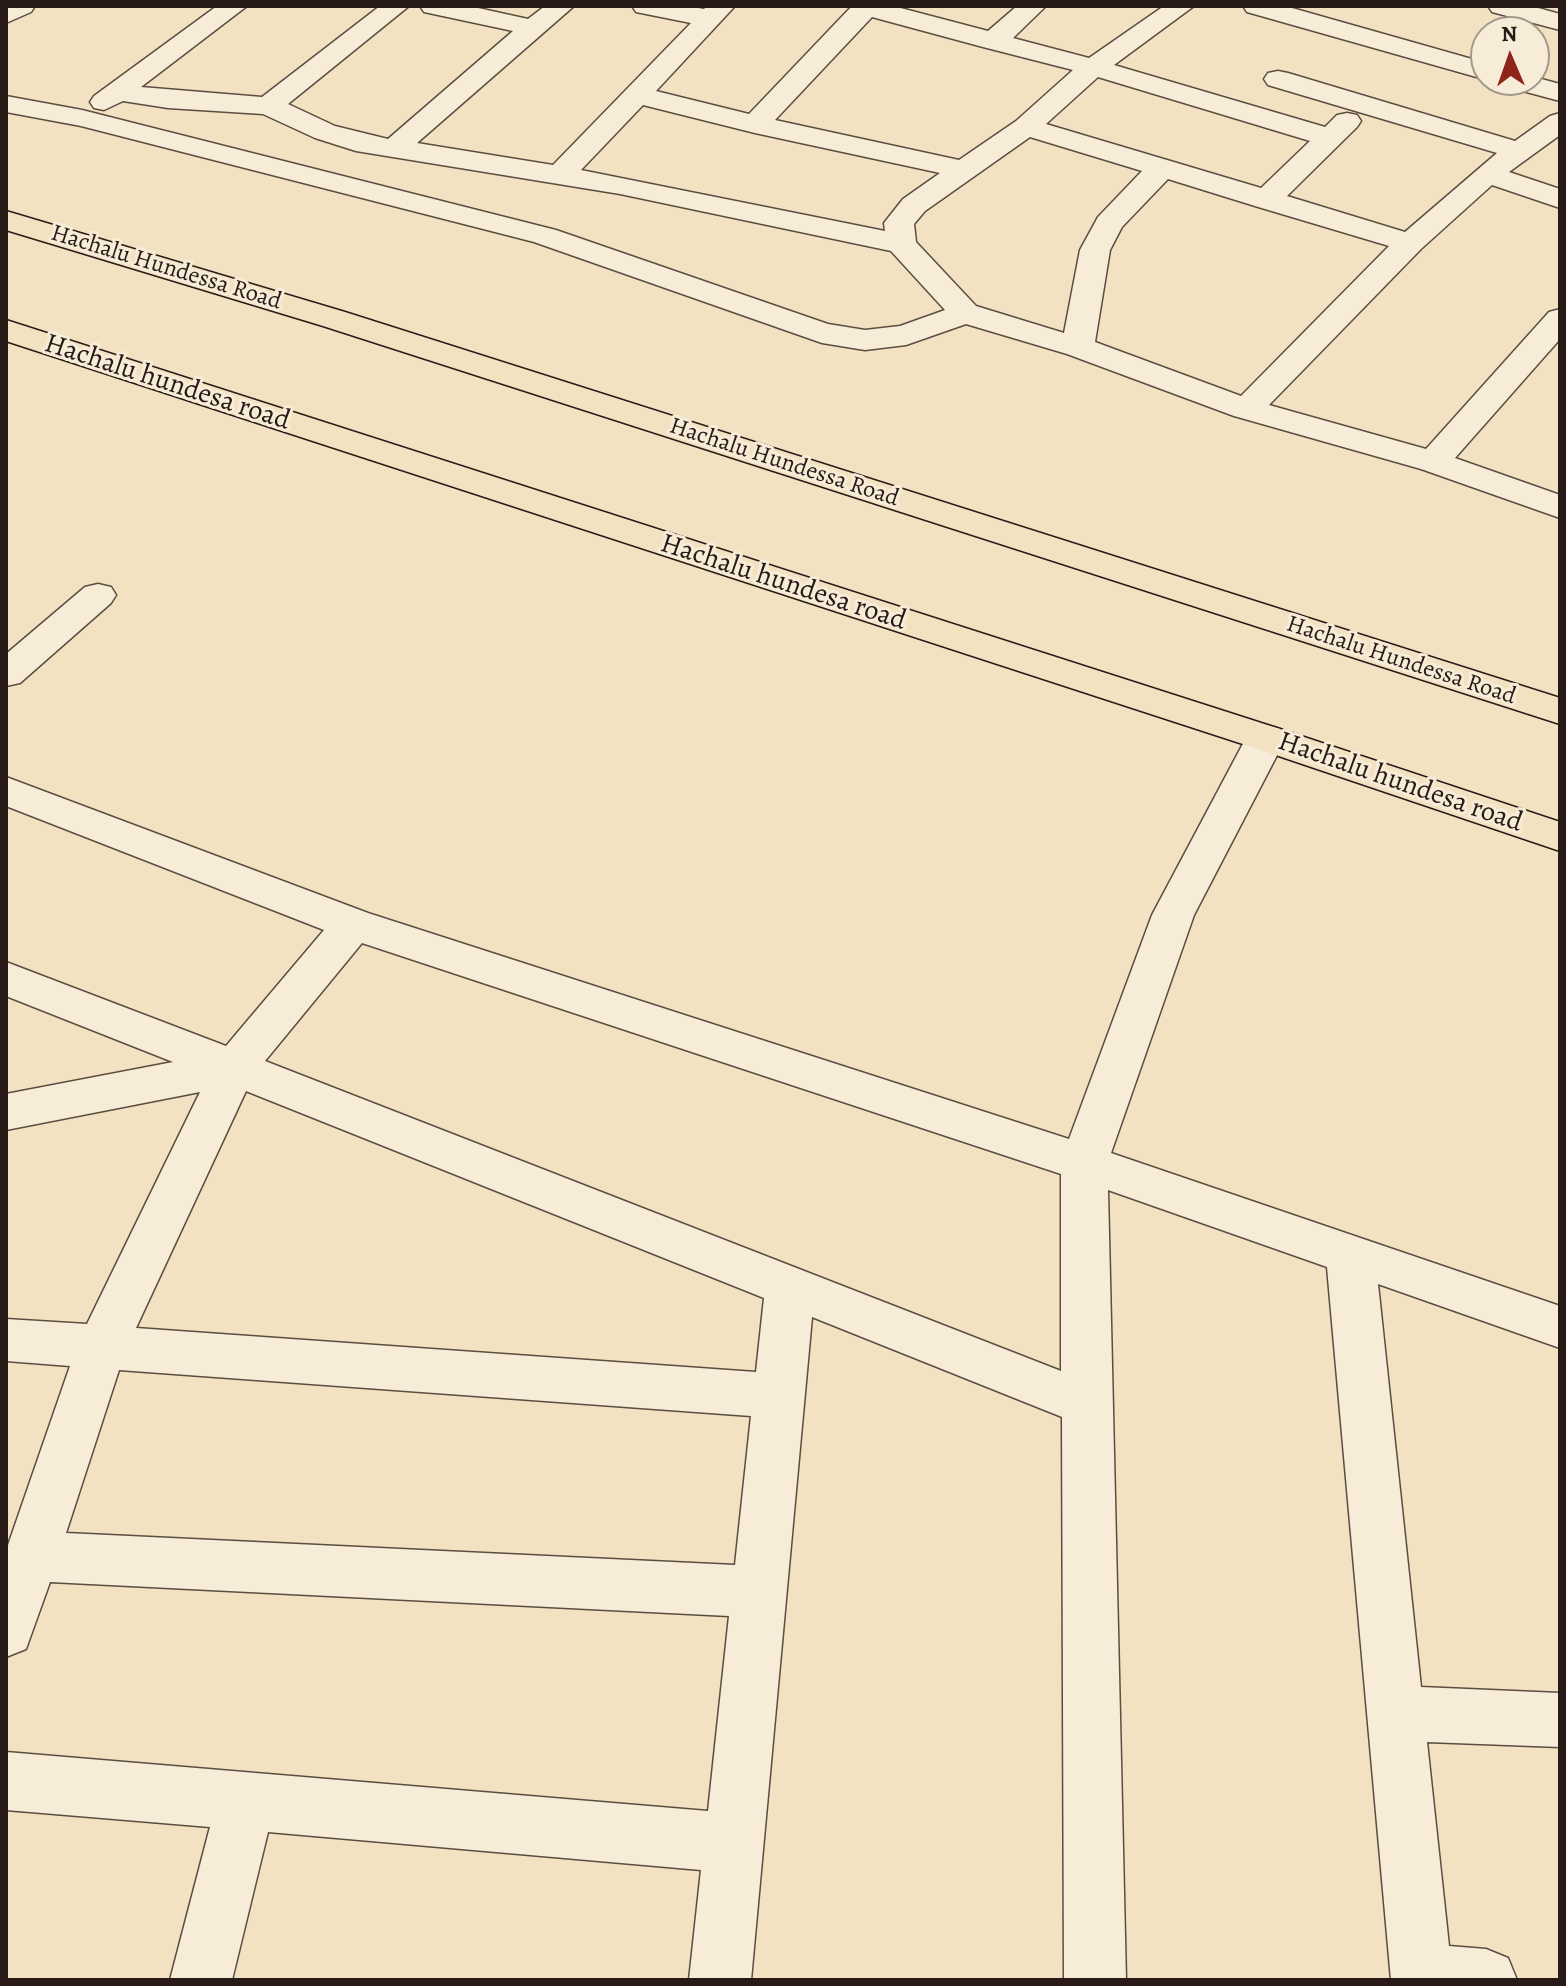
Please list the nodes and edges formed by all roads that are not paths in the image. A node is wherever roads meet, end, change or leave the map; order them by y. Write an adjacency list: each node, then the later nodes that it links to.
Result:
1 (22, 6): 13 (street)
2 (234, 6): 21 (street)
3 (396, 6): 24 (street)
4 (433, 6): 15 (street)
5 (561, 6): 15 (street)
6 (645, 6): 12 (street)
7 (1033, 6): 17 (street)
8 (1256, 6): 16 (street)
9 (1501, 6): 14 (street)
10 (866, 7): 17 (street); 29 (street)
11 (1174, 7): 18 (street)
12 (715, 12): 22 (street)
13 (6, 15)
14 (1560, 22)
15 (533, 28): 32 (street)
16 (1335, 30): 19 (street); 20 (street)
17 (993, 41): 18 (street)
18 (1093, 67): 26 (street); 30 (street)
19 (1470, 68)
20 (1278, 79): 25 (street); 26 (street)
21 (118, 92): 24 (street); 27 (street)
22 (636, 95): 29 (street); 37 (street)
23 (6, 104): 27 (street)
24 (268, 106): 32 (street)
25 (1365, 106): 31 (street); 33 (street)
26 (1241, 112): 31 (street)
27 (82, 118): 43 (street)
28 (1560, 122): 33 (street)
29 (755, 124): 35 (street)
30 (1026, 127): 34 (street); 35 (street)
31 (1328, 137): 39 (street)
32 (395, 148): 37 (street)
33 (1516, 150): 36 (street)
34 (1162, 168): 39 (street); 46 (street)
35 (965, 170): 42 (street)
36 (1487, 174): 38 (street); 41 (street)
37 (560, 175): 42 (street)
38 (1560, 199)
39 (1266, 200): 41 (street)
40 (6, 220): 52 (main road, Hachalu Hundessa Road)
41 (1410, 243): 47 (street)
42 (901, 244): 43 (street)
43 (965, 313): 46 (street)
44 (1560, 319): 48 (street)
45 (6, 330): 53 (main road, Hachalu hundesa road)
46 (1078, 347): 47 (street)
47 (1246, 409): 48 (street)
48 (1433, 462): 49 (street)
49 (1560, 507)
50 (98, 595): 51 (street)
51 (6, 674)
52 (1560, 711)
53 (1266, 738): 55 (main road, Hachalu hundesa road); 60 (street)
54 (6, 791): 56 (street)
55 (1560, 837)
56 (353, 924): 58 (street); 60 (street)
57 (6, 978): 58 (street)
58 (234, 1068): 59 (street); 62 (street); 65 (street)
59 (6, 1112)
60 (1084, 1163): 61 (street); 67 (street)
61 (1350, 1255): 63 (street); 71 (street)
62 (790, 1286): 66 (street); 67 (street)
63 (1560, 1327)
64 (6, 1340): 65 (street)
65 (102, 1346): 66 (street); 68 (street)
66 (778, 1396): 69 (street)
67 (1087, 1404): 79 (street)
68 (31, 1556): 69 (street); 70 (street)
69 (759, 1592): 75 (street)
70 (6, 1631)
71 (1395, 1713): 72 (street); 76 (street)
72 (1560, 1720)
73 (6, 1781): 74 (street)
74 (246, 1801): 75 (street); 77 (street)
75 (734, 1843): 78 (street)
76 (1422, 1977): 80 (street)
77 (201, 1980)
78 (720, 1980)
79 (1095, 1980)
80 (1486, 1980)

